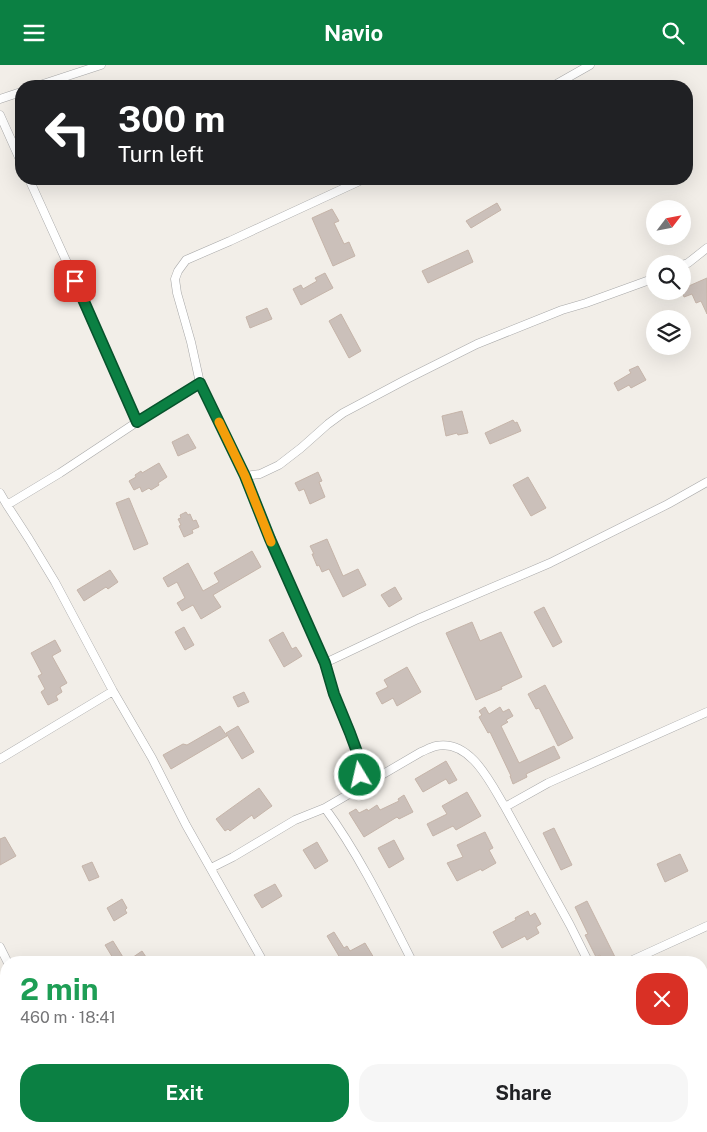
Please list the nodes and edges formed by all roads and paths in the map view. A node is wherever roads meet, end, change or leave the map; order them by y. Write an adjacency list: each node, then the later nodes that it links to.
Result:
1 (101, 65): 3 (street)
2 (590, 65): 4 (street)
3 (55, 80)
4 (564, 80)
5 (15, 93): 6 (street)
6 (0, 99)
7 (0, 115): 8 (street)
8 (15, 149)
9 (32, 185): 15 (street)
10 (351, 185): 14 (street)
11 (707, 249): 12 (street)
12 (691, 261)
13 (646, 281): 16 (street)
14 (200, 383): 15 (street); 16 (street)
15 (137, 422): 19 (street)
16 (245, 476): 20 (street)
17 (707, 482): 20 (street)
18 (0, 493): 19 (street)
19 (7, 505): 21 (street)
20 (325, 663): 24 (street)
21 (113, 691): 23 (street); 27 (street)
22 (707, 712): 25 (street)
23 (0, 759)
24 (347, 795): 25 (street); 26 (street)
25 (505, 807): 31 (street)
26 (325, 808): 27 (street); 30 (street)
27 (211, 868): 29 (street)
28 (707, 926): 32 (street)
29 (260, 956)
30 (409, 956)
31 (585, 956)
32 (641, 956)

